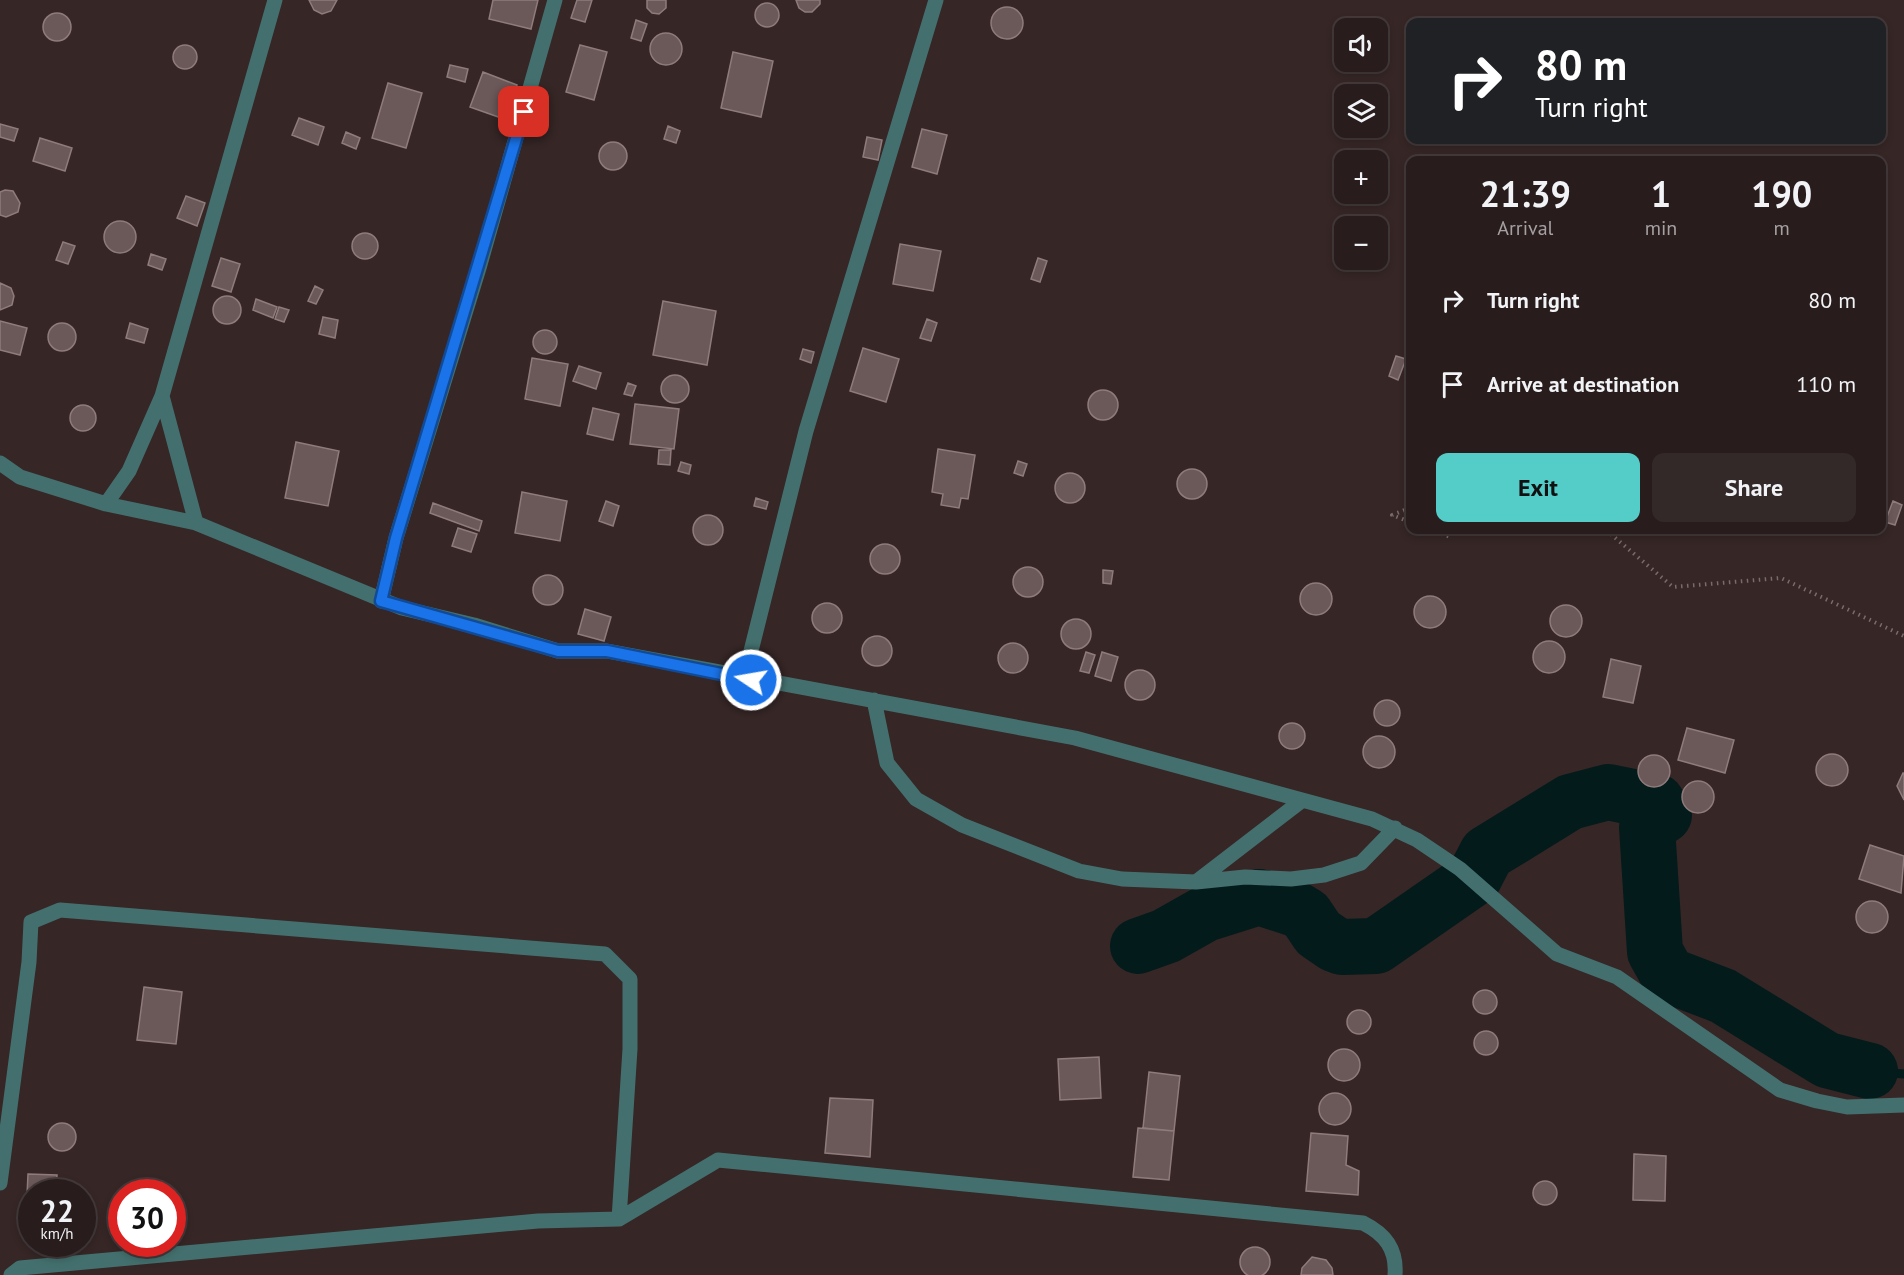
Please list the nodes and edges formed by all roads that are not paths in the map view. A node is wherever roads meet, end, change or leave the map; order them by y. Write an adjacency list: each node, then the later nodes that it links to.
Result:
1 (275, 0): 4 (street)
2 (555, 0): 8 (street)
3 (936, 0): 9 (street)
4 (162, 396): 6 (street); 7 (street)
5 (0, 463): 6 (street)
6 (106, 504): 7 (street)
7 (196, 523): 8 (street)
8 (381, 601): 9 (street)
9 (751, 680): 10 (street)
10 (874, 700): 11 (street); 13 (street)
11 (1300, 802): 12 (street); 13 (street)
12 (1395, 828): 13 (street); 14 (street)
13 (1196, 882)
14 (1904, 1105)
15 (0, 1183): 16 (street)
16 (619, 1219): 17 (street); 18 (street)
17 (10, 1275)
18 (1395, 1275)

